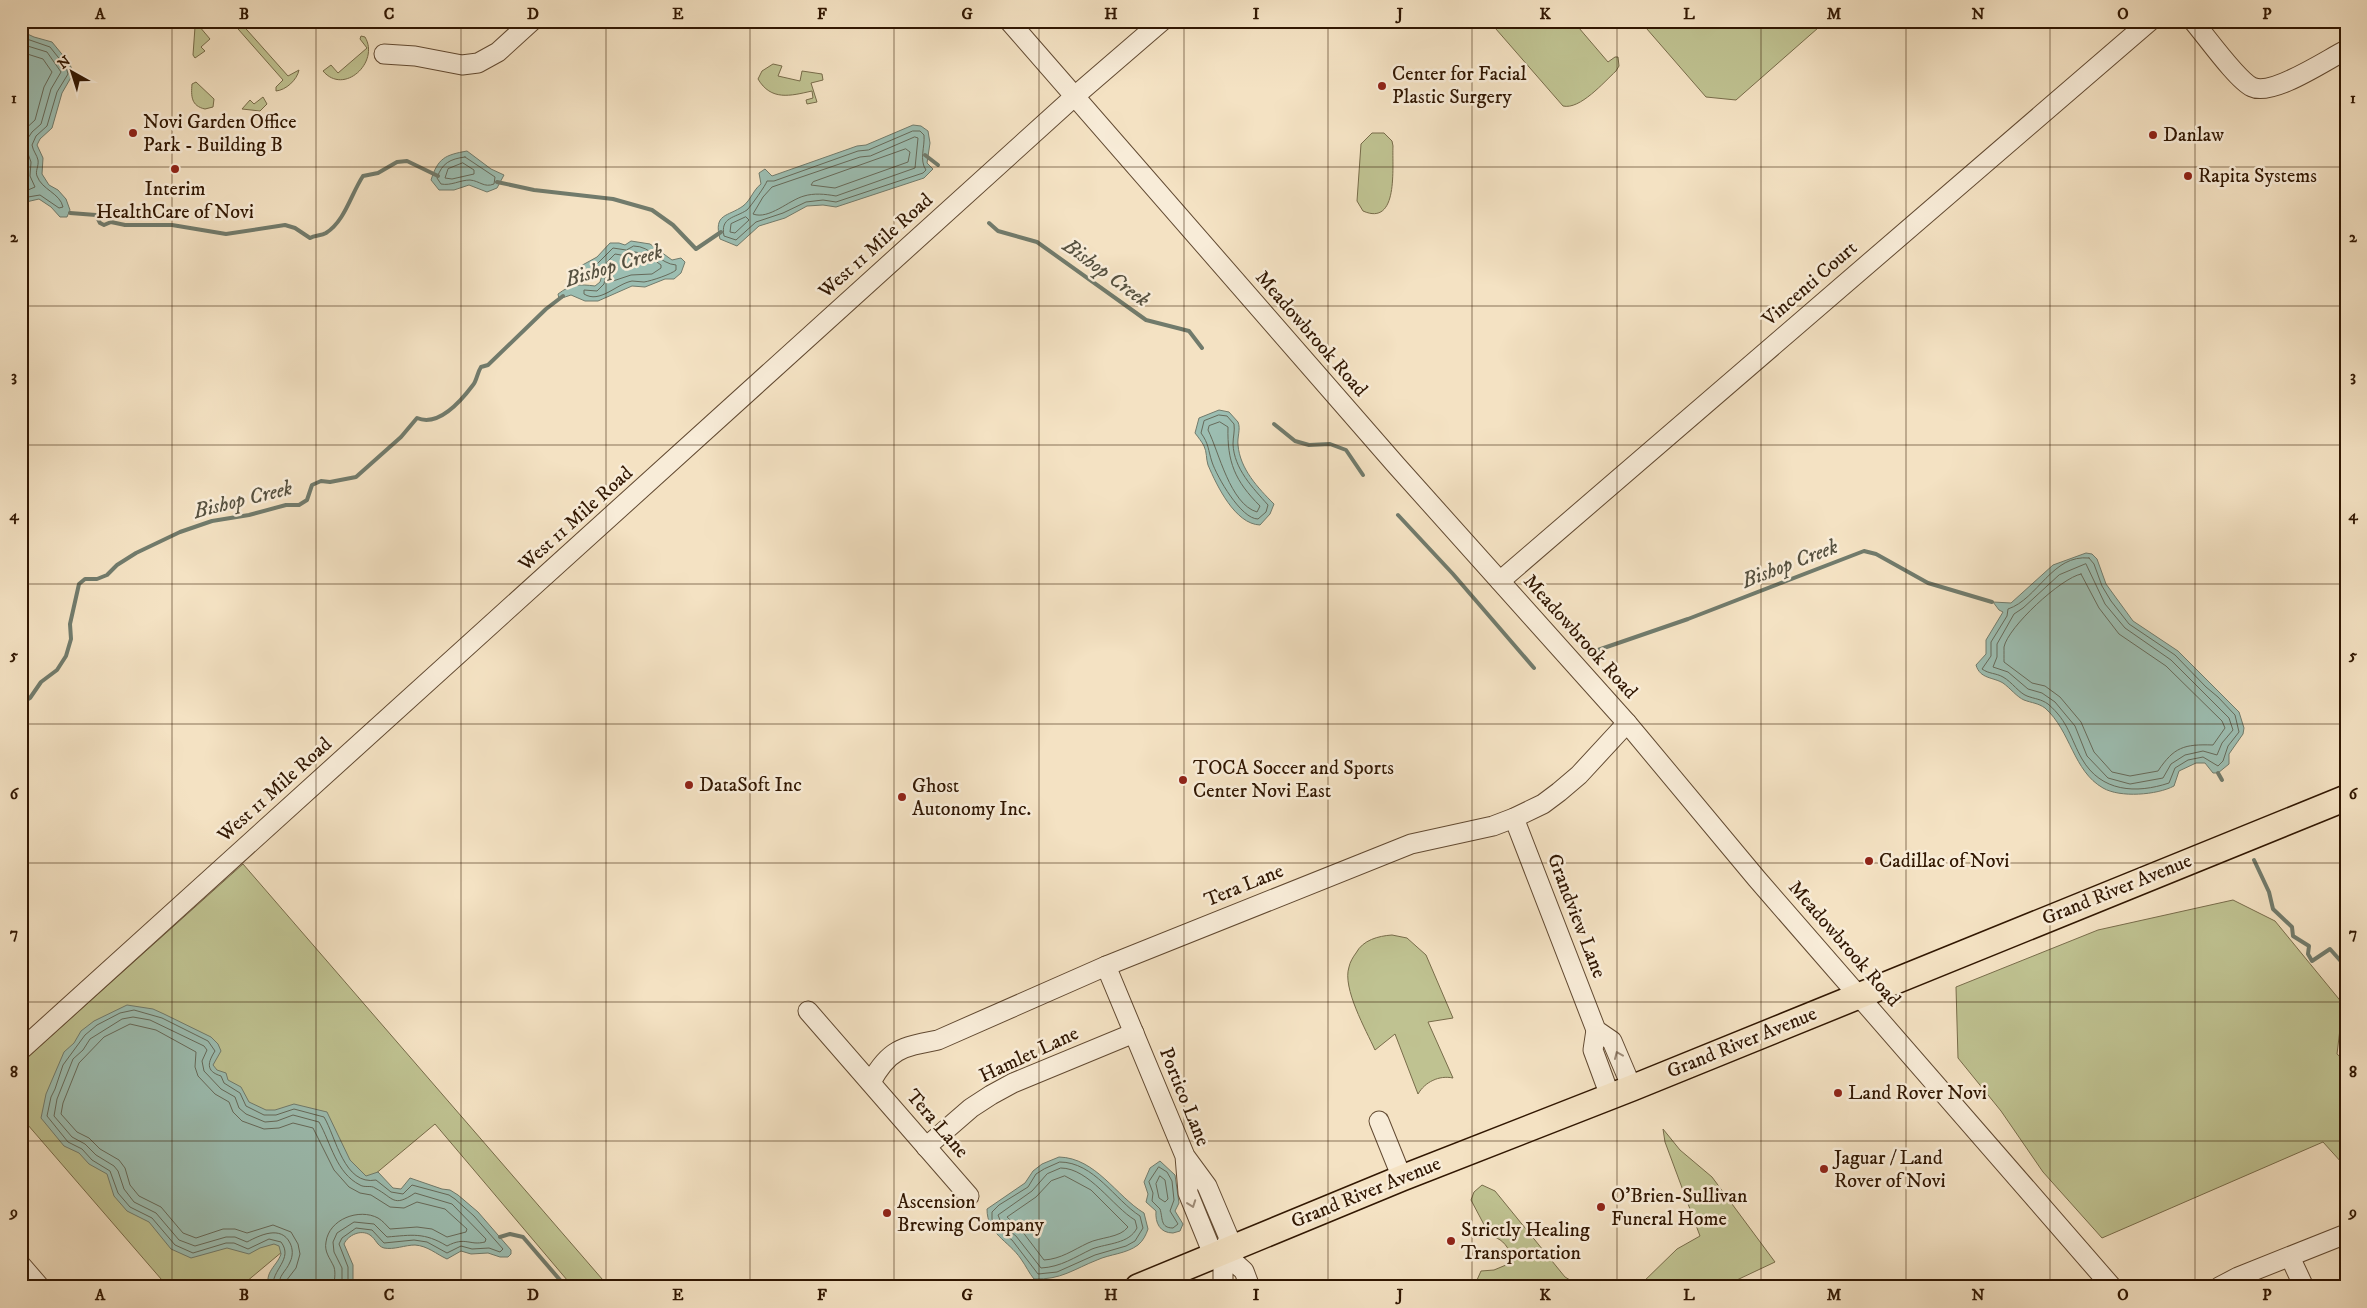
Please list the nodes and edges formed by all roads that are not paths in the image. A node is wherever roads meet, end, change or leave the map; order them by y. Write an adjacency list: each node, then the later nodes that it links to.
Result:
1 (532, 21): 7 (street)
2 (1009, 21): 8 (street, Meadowbrook Road)
3 (1162, 21): 8 (street, West 11 Mile Road)
4 (2150, 21): 9 (street, Vincenti Court)
5 (2193, 21): 6 (street)
6 (2346, 50)
7 (384, 54)
8 (1075, 96): 9 (street, Meadowbrook Road); 17 (street, West 11 Mile Road)
9 (1500, 581): 10 (street, Meadowbrook Road)
10 (1627, 723): 12 (street, Tera Lane); 14 (street, Meadowbrook Road)
11 (2346, 798): 14 (main road, Grand River Avenue)
12 (1514, 818): 13 (street, Tera Lane); 19 (street, Grandview Lane)
13 (1106, 966): 16 (street, Portico Lane); 18 (street, Tera Lane)
14 (1859, 995): 19 (main road, Grand River Avenue); 32 (street, Meadowbrook Road)
15 (808, 1011): 18 (street, Tera Lane)
16 (1134, 1033): 21 (street, Hamlet Lane); 25 (street, Portico Lane)
17 (21, 1050)
18 (870, 1082): 21 (street, Tera Lane)
19 (1621, 1092): 22 (main road, Grand River Avenue)
20 (1379, 1121): 22 (street)
21 (926, 1147): 23 (street, Tera Lane)
22 (1402, 1178): 25 (main road, Grand River Avenue)
23 (970, 1196)
24 (2346, 1234): 26 (street)
25 (1226, 1245): 29 (main road, Grand River Avenue); 30 (street); 31 (street, Portico Lane)
26 (2290, 1257): 33 (street); 34 (street)
27 (21, 1265): 28 (street)
28 (40, 1287)
29 (1138, 1287)
30 (1223, 1287)
31 (1250, 1287)
32 (2112, 1287)
33 (2219, 1287)
34 (2304, 1287)

